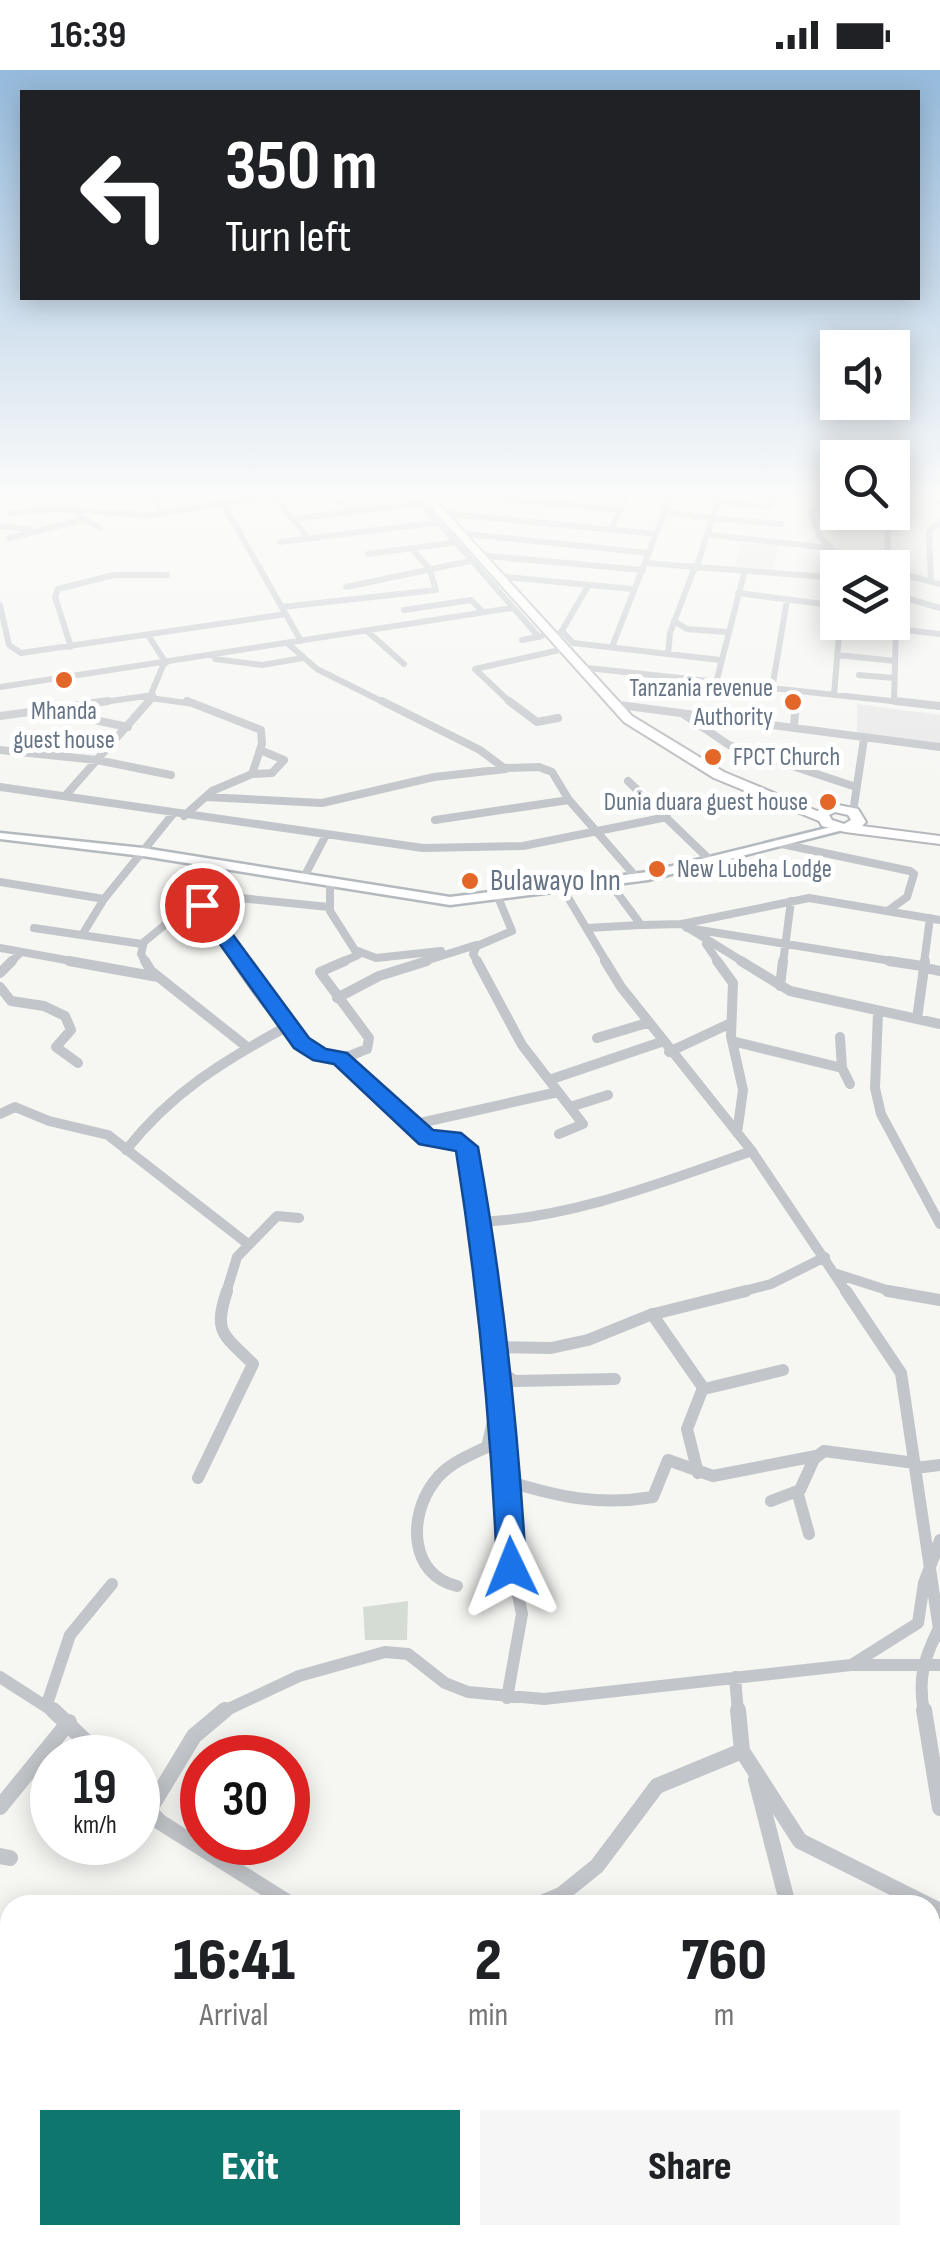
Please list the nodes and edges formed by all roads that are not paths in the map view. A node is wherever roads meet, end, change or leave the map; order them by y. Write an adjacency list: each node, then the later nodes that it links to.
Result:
1 (57, 600): 33 (street)
2 (277, 600): 18 (street)
3 (383, 600): 18 (street)
4 (506, 600): 15 (street)
5 (519, 600): 27 (highway)
6 (580, 600): 27 (street)
7 (630, 600): 35 (street)
8 (683, 600): 20 (street)
9 (736, 600): 23 (street)
10 (784, 600): 11 (street)
11 (787, 600): 13 (street); 52 (street)
12 (911, 600): 16 (street)
13 (820, 604)
14 (0, 605): 36 (street)
15 (512, 608): 19 (street); 26 (street)
16 (940, 608)
17 (404, 610): 19 (street)
18 (284, 611): 25 (street); 31 (street)
19 (483, 612): 21 (street)
20 (674, 621): 23 (street); 37 (street)
21 (363, 631): 31 (street); 46 (street)
22 (910, 631): 24 (street)
23 (727, 632): 42 (street)
24 (940, 634)
25 (148, 635): 33 (street); 44 (street)
26 (539, 637): 27 (street); 28 (street)
27 (559, 638): 35 (street); 47 (highway); 62 (street)
28 (522, 640)
29 (839, 640): 38 (street)
30 (894, 640): 43 (street)
31 (301, 641): 32 (street)
32 (287, 643): 34 (street); 40 (street)
33 (71, 646): 36 (street)
34 (266, 647): 39 (street); 45 (street)
35 (612, 648): 37 (street)
36 (14, 652): 41 (street)
37 (668, 654): 42 (street)
38 (838, 655): 43 (street); 54 (street)
39 (201, 657): 44 (street); 45 (street)
40 (303, 658): 45 (street); 70 (street)
41 (1, 659)
42 (720, 660): 50 (street)
43 (895, 661): 49 (street)
44 (165, 663): 51 (street); 55 (street)
45 (270, 664)
46 (404, 664)
47 (579, 666): 50 (street); 57 (highway)
48 (859, 674): 49 (street)
49 (894, 678): 56 (street)
50 (716, 683): 52 (street)
51 (0, 687)
52 (772, 689): 53 (street)
53 (797, 691): 54 (street); 63 (street)
54 (834, 695): 56 (street)
55 (152, 697): 59 (street); 64 (street); 68 (street)
56 (894, 701): 58 (street)
57 (612, 704): 60 (street); 80 (highway)
58 (940, 706)
59 (50, 710): 61 (street); 64 (street)
60 (681, 712): 63 (street); 75 (street)
61 (0, 716)
62 (558, 718)
63 (794, 726): 65 (street)
64 (128, 727): 69 (street)
65 (864, 739): 66 (street); 75 (street)
66 (940, 747)
67 (0, 750): 69 (street)
68 (260, 750): 71 (street); 71 (street)
69 (97, 760): 72 (street); 76 (street)
70 (509, 768): 77 (street); 78 (street)
71 (252, 774): 77 (street)
72 (171, 775)
73 (628, 781): 83 (street)
74 (0, 787): 76 (street)
75 (855, 789): 80 (street); 86 (street)
76 (65, 796): 81 (street)
77 (206, 797): 79 (street)
78 (569, 800): 85 (street); 87 (street)
79 (198, 806): 82 (street); 84 (street)
80 (829, 813): 86 (highway); 86 (highway); 90 (main road)
81 (173, 814): 82 (street); 93 (street)
82 (184, 816): 84 (street)
83 (667, 817): 87 (street); 94 (street)
84 (205, 819): 88 (street)
85 (435, 820)
86 (850, 820): 90 (main road); 91 (highway)
87 (598, 834): 88 (street); 96 (street)
88 (326, 835): 97 (street)
89 (0, 836): 93 (main road)
90 (794, 838): 92 (main road)
91 (937, 839)
92 (778, 843): 94 (main road); 107 (street)
93 (142, 852): 95 (main road); 104 (street)
94 (711, 862): 96 (main road)
95 (226, 865): 97 (main road); 102 (street)
96 (638, 878): 99 (main road)
97 (303, 879): 100 (main road)
98 (0, 882): 104 (street)
99 (610, 883): 101 (main road); 109 (street)
100 (330, 884): 103 (main road); 106 (street)
101 (562, 890): 103 (main road); 112 (street)
102 (200, 895): 106 (street); 116 (street); 136 (street)
103 (498, 898): 117 (street)
104 (104, 899): 113 (street)
105 (791, 901): 107 (street); 110 (street); 115 (street)
106 (330, 907): 120 (street)
107 (888, 910): 108 (street)
108 (935, 919): 122 (street)
109 (641, 926): 110 (street); 112 (street)
110 (685, 926): 114 (street); 115 (street)
111 (34, 928): 113 (street)
112 (587, 928): 134 (street)
113 (82, 935): 116 (street)
114 (702, 938): 125 (street); 127 (street)
115 (786, 942): 122 (street); 128 (street)
116 (142, 944): 126 (street)
117 (482, 944): 119 (street); 146 (street)
118 (0, 948): 121 (street)
119 (467, 948): 120 (street); 130 (street)
120 (355, 950): 130 (street)
121 (19, 954): 124 (street); 126 (street)
122 (922, 966): 123 (street); 132 (street)
123 (940, 970)
124 (0, 973)
125 (762, 975): 127 (street); 128 (street)
126 (159, 977): 142 (street)
127 (731, 979): 133 (street)
128 (780, 986): 131 (street)
129 (0, 987): 144 (street)
130 (338, 998): 143 (street)
131 (878, 1013): 132 (street); 159 (street)
132 (917, 1020): 135 (street)
133 (731, 1023): 137 (street); 140 (street)
134 (648, 1024): 139 (street); 141 (street)
135 (940, 1024)
136 (286, 1026): 142 (street); 143 (street)
137 (713, 1032): 140 (street); 141 (street)
138 (840, 1036): 145 (street)
139 (598, 1038)
140 (732, 1039): 145 (street); 153 (street)
141 (666, 1046): 146 (street); 153 (street)
142 (247, 1048): 155 (street)
143 (340, 1058): 152 (street)
144 (78, 1063)
145 (842, 1068): 147 (street)
146 (549, 1080): 148 (street)
147 (850, 1084)
148 (558, 1092): 150 (street); 152 (street)
149 (608, 1095): 150 (street)
150 (570, 1107): 154 (street)
151 (0, 1114): 155 (street)
152 (411, 1125): 158 (street)
153 (737, 1133): 156 (street)
154 (559, 1134)
155 (126, 1150): 160 (street)
156 (752, 1151): 158 (street); 161 (street)
157 (300, 1218): 160 (street)
158 (478, 1222): 165 (street)
159 (940, 1224)
160 (248, 1244): 175 (street)
161 (824, 1257): 162 (street); 164 (street)
162 (837, 1274): 163 (street); 173 (street)
163 (940, 1300)
164 (652, 1314): 165 (street); 169 (street)
165 (491, 1347): 166 (street)
166 (492, 1362): 168 (street); 170 (street)
167 (783, 1370): 169 (street)
168 (615, 1379)
169 (703, 1388): 174 (street)
170 (498, 1398): 176 (street); 183 (street)
171 (816, 1456): 173 (street); 174 (street); 177 (street)
172 (940, 1465): 173 (street)
173 (915, 1466): 181 (street)
174 (698, 1473): 176 (street)
175 (198, 1478)
176 (507, 1480): 190 (street)
177 (797, 1491): 178 (street); 179 (street)
178 (771, 1501)
179 (809, 1534)
180 (940, 1540): 181 (street)
181 (930, 1567): 184 (street); 186 (street)
182 (112, 1584): 191 (street)
183 (457, 1586)
184 (939, 1633): 185 (street)
185 (922, 1662): 186 (street); 187 (street); 198 (street)
186 (850, 1665): 189 (street)
187 (940, 1665)
188 (0, 1677): 191 (street)
189 (735, 1677): 190 (street); 194 (street)
190 (507, 1698): 196 (street)
191 (47, 1704): 192 (street)
192 (69, 1722): 193 (street); 197 (street)
193 (81, 1735)
194 (742, 1751): 195 (street); 201 (street)
195 (754, 1771): 202 (street); 203 (street)
196 (160, 1782)
197 (0, 1808)
198 (940, 1808)
199 (160, 1816): 200 (street)
200 (277, 1895)
201 (559, 1895)
202 (785, 1895)
203 (907, 1895)

